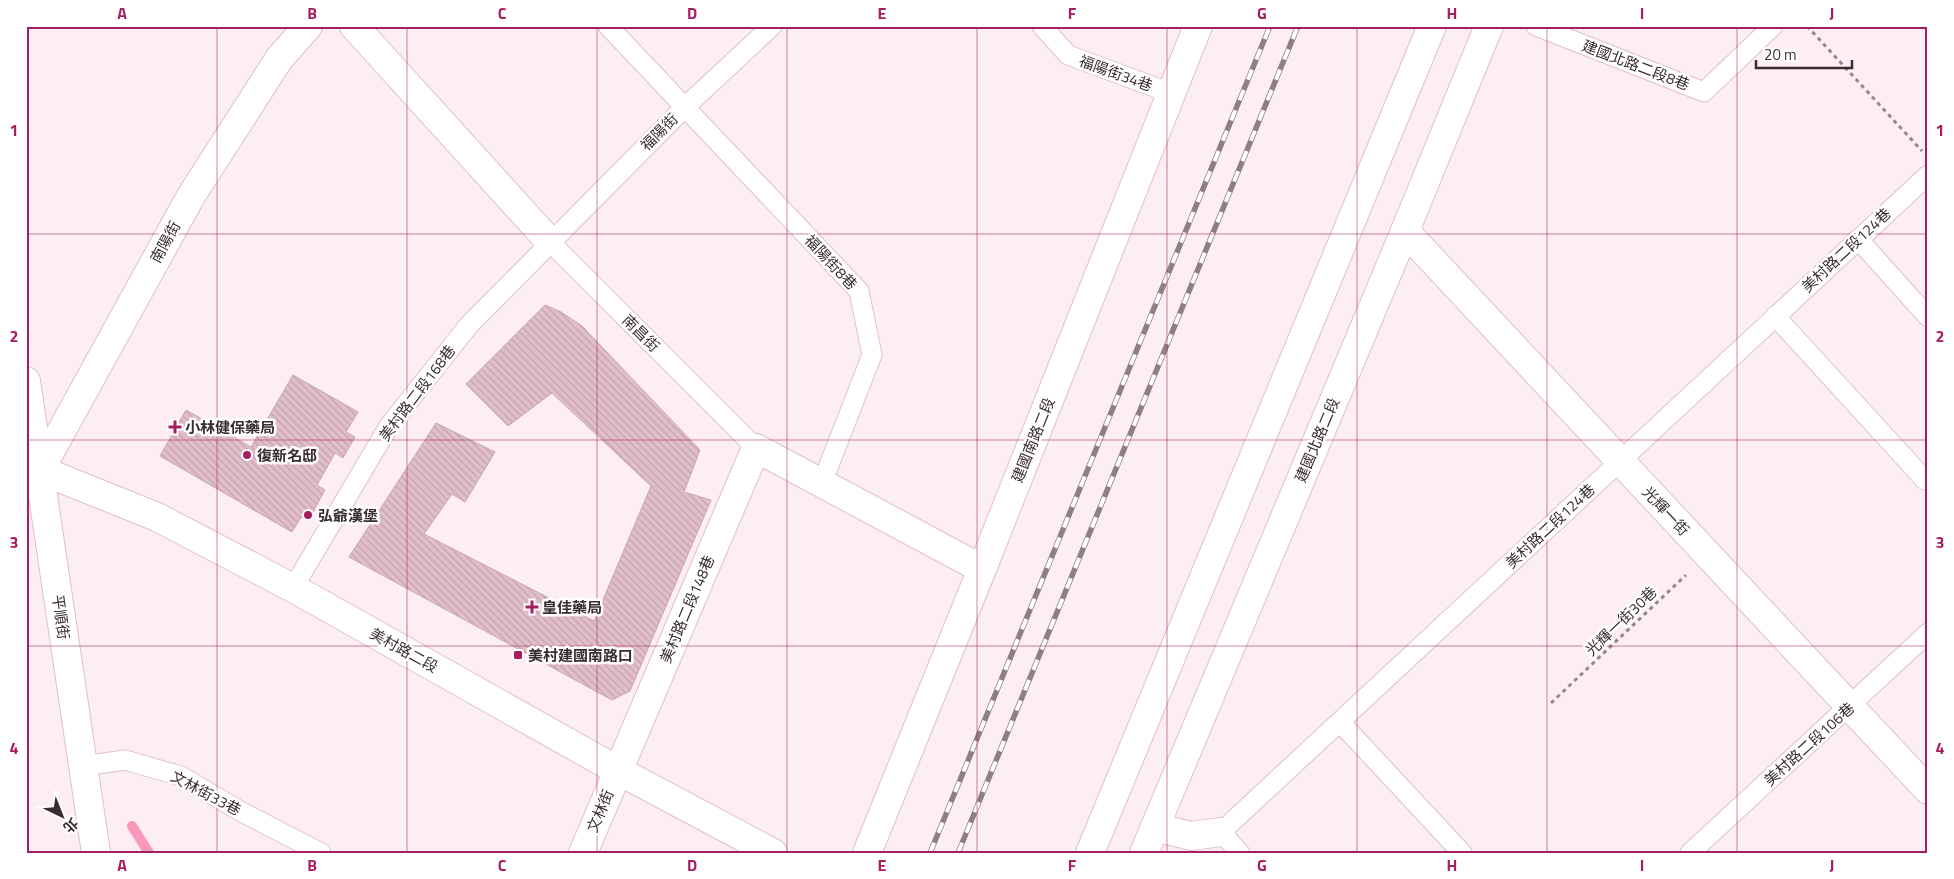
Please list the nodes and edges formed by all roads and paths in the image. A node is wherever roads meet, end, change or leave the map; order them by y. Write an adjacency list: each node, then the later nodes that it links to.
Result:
1 (308, 26): 24 (street, 南陽街)
2 (354, 26): 18 (street, 南昌街)
3 (608, 26): 13 (lane, 福陽街8巷)
4 (772, 26): 13 (lane, 福陽街)
5 (1042, 26): 12 (lane, 福陽街34巷)
6 (1198, 26): 12 (street, 建國南路二段)
7 (1432, 26): 44 (street)
8 (1489, 26): 16 (street, 建國北路二段)
9 (1536, 26): 10 (lane, 建國北路二段8巷)
10 (1773, 26)
11 (1807, 26): 14 (path)
12 (1171, 93): 28 (street, 建國南路二段)
13 (684, 107): 18 (lane, 福陽街); 26 (lane, 福陽街8巷)
14 (1926, 155)
15 (1928, 174): 17 (lane, 美村路二段124巷)
16 (1405, 232): 23 (street, 光輝一街); 37 (street, 建國北路二段)
17 (1858, 240): 19 (lane, 美村路二段124巷); 20 (lane)
18 (550, 242): 22 (lane, 南昌街); 29 (lane, 美村路二段168巷)
19 (1776, 316): 23 (lane, 美村路二段124巷); 25 (lane)
20 (1928, 317)
21 (26, 381): 24 (street, 平順街)
22 (756, 448): 26 (street, 南昌街); 35 (street, 美村路二段148巷)
23 (1619, 460): 27 (street, 光輝一街); 33 (lane, 美村路二段124巷)
24 (33, 468): 29 (street, 美村路二段); 34 (street, 平順街)
25 (1925, 480)
26 (822, 483): 28 (street, 南昌街)
27 (1707, 555): 31 (path, 光輝一街30巷); 32 (street, 光輝一街)
28 (982, 569): 43 (street, 建國南路二段)
29 (293, 588): 35 (street, 美村路二段)
30 (1928, 633): 32 (lane, 美村路二段106巷)
31 (1550, 703)
32 (1850, 707): 36 (street, 光輝一街); 48 (lane, 美村路二段106巷)
33 (1340, 722): 38 (lane, 美村路二段124巷); 47 (lane)
34 (83, 766): 39 (street, 平順街); 40 (lane, 文林街33巷)
35 (617, 770): 41 (street, 文林街); 42 (street, 美村路二段)
36 (1928, 790)
37 (1155, 827): 38 (street); 45 (street, 建國北路二段)
38 (1220, 832): 46 (lane)
39 (96, 853)
40 (320, 853)
41 (583, 853)
42 (773, 853)
43 (867, 853)
44 (1090, 853)
45 (1144, 853)
46 (1240, 853)
47 (1462, 853)
48 (1690, 853)

